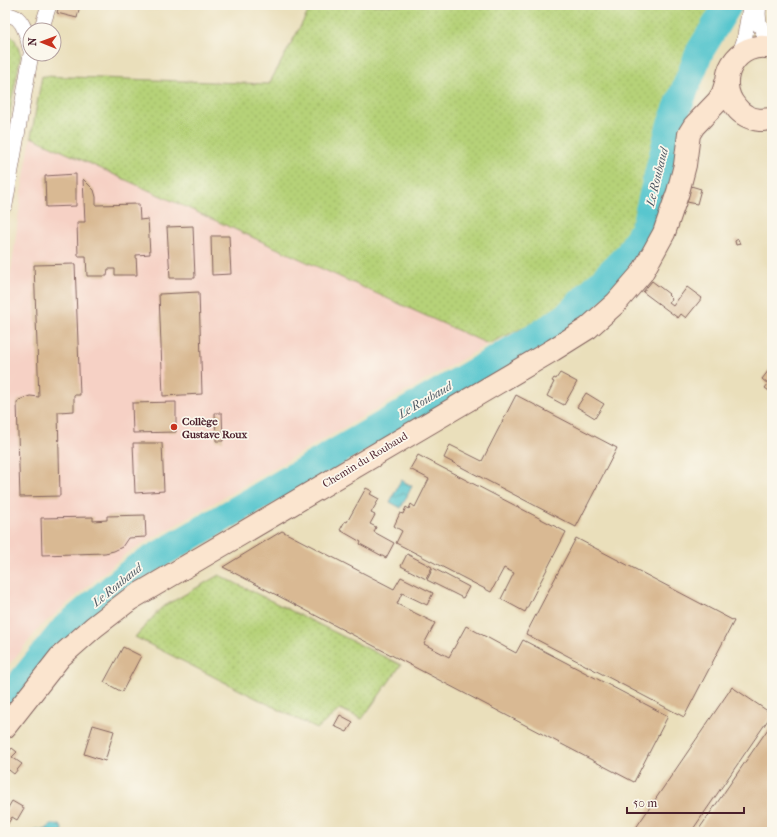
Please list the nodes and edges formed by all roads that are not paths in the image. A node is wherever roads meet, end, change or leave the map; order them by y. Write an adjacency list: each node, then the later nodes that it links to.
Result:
1 (49, 5): 5 (street)
2 (752, 5): 9 (street)
3 (759, 5): 7 (street)
4 (5, 14): 6 (street)
5 (43, 22)
6 (22, 25)
7 (772, 44)
8 (772, 48): 9 (street)
9 (739, 56): 11 (street, Chemin du Roubaud)
10 (29, 62): 15 (street)
11 (726, 83): 12 (street); 14 (street, Chemin du Roubaud)
12 (749, 117): 13 (street, Chemin du Roubaud); 14 (street, Chemin du Roubaud)
13 (772, 119)
14 (685, 165): 16 (street, Chemin du Roubaud)
15 (5, 205)
16 (5, 727)

